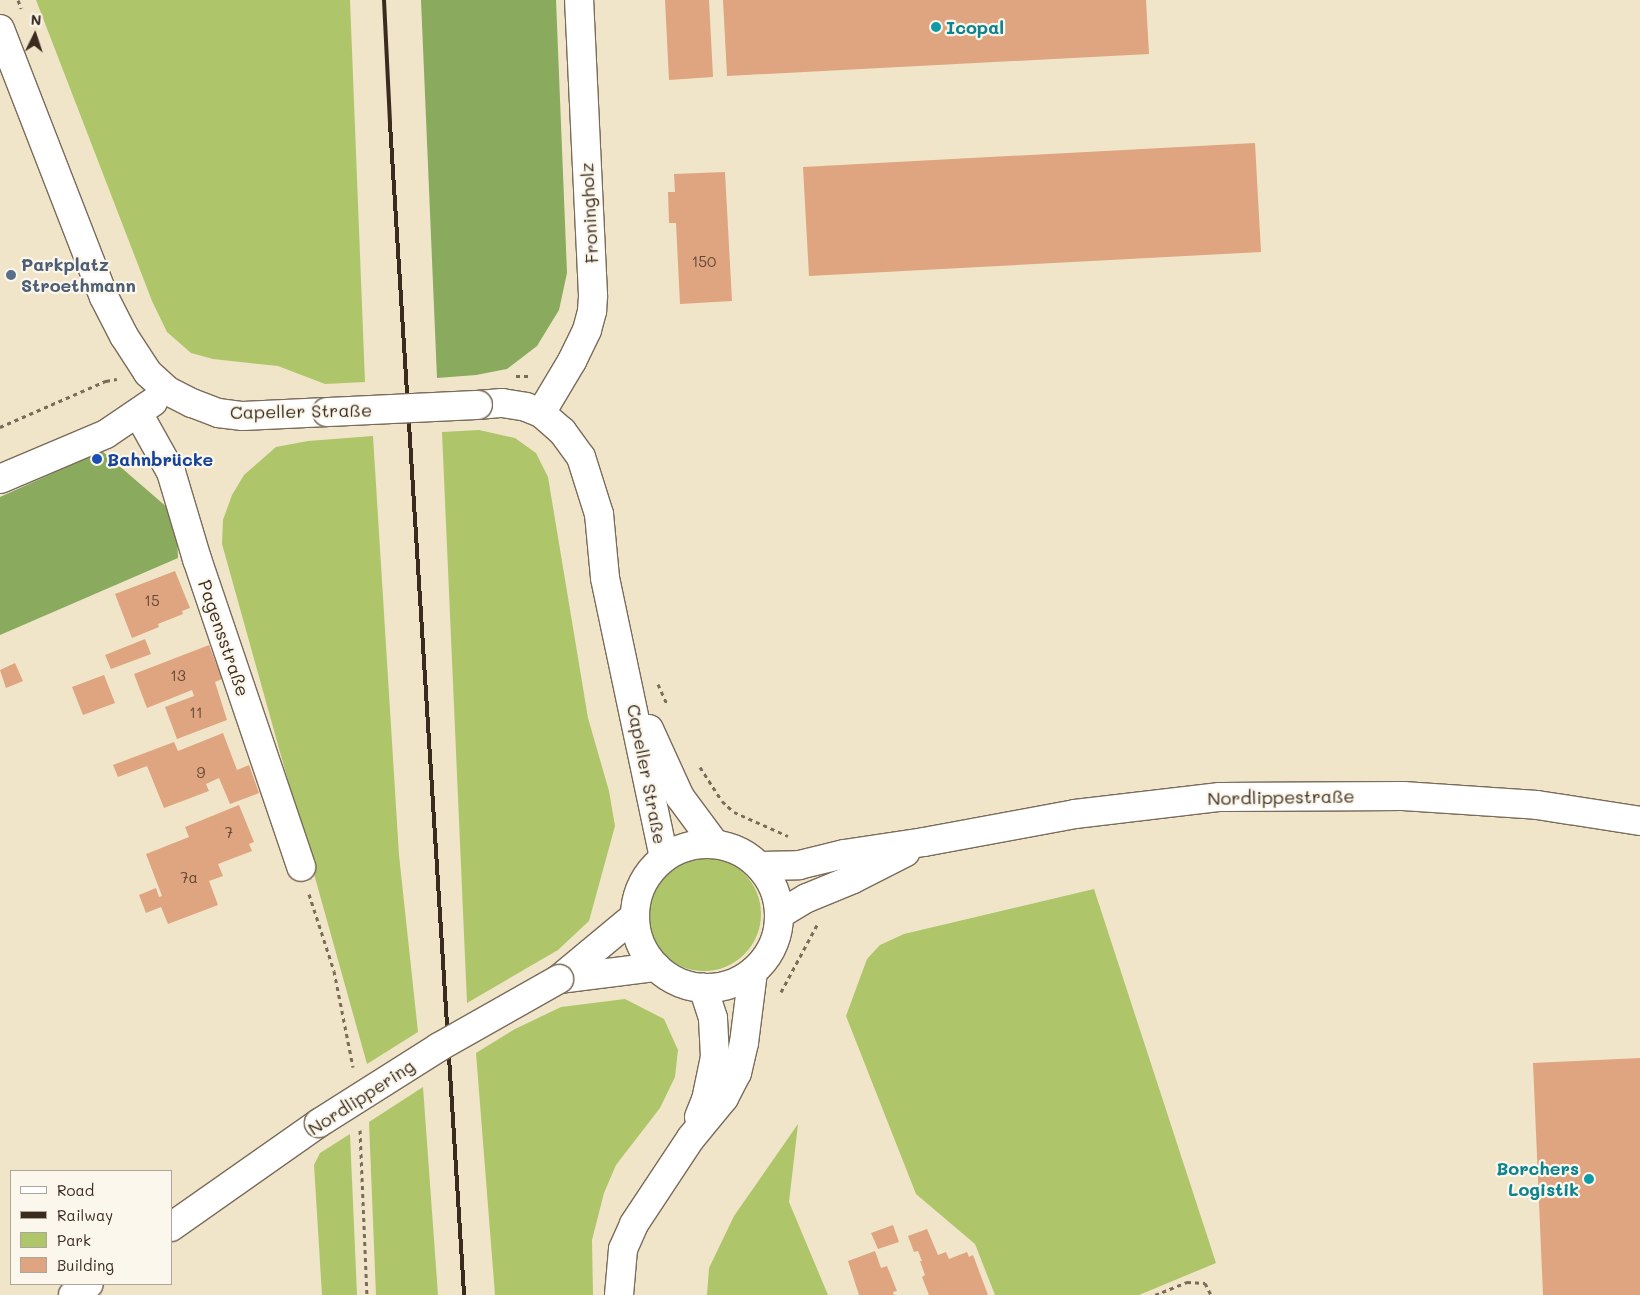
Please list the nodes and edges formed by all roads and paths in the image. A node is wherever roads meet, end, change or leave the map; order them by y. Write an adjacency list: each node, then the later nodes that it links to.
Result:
1 (579, 0): 5 (street, Froningholz)
2 (0, 29): 3 (street, Capeller Straße)
3 (168, 391): 4 (street); 5 (street, Capeller Straße, bridge)
4 (138, 413): 6 (street); 13 (street, Pagensstraße)
5 (542, 413): 7 (street, Capeller Straße)
6 (0, 479)
7 (630, 690): 10 (street, Capeller Straße); 11 (street, Capeller Straße)
8 (1640, 821): 9 (street, Nordlippestraße)
9 (924, 842): 12 (street, Nordlippestraße); 14 (street, Nordlippestraße)
10 (714, 843): 11 (street); 12 (street)
11 (664, 858): 15 (street)
12 (760, 866): 14 (street)
13 (301, 867)
14 (780, 914): 17 (street)
15 (635, 916): 16 (street); 18 (street, Nordlippering)
16 (656, 967): 18 (street, Nordlippering); 19 (street)
17 (753, 972): 19 (street); 20 (street)
18 (559, 979): 21 (street, Nordlippering, bridge)
19 (703, 988): 20 (street)
20 (691, 1138): 24 (street)
21 (172, 1225)
22 (88, 1285): 23 (street)
23 (73, 1295)
24 (619, 1295)
25 (1156, 1295): 26 (path)
26 (1211, 1295)

